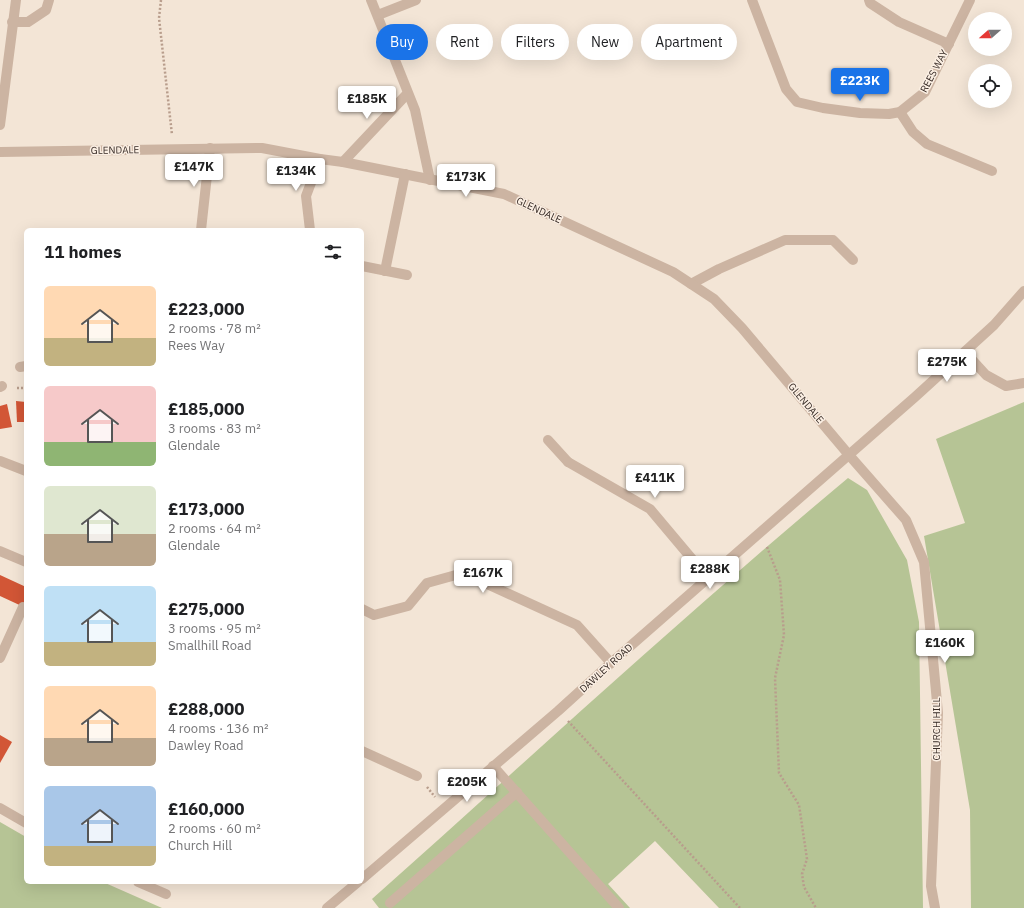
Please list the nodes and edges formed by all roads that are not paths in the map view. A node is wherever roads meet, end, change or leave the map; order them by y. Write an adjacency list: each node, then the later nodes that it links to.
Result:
1 (16, 0): 9 (street)
2 (49, 0): 9 (street)
3 (371, 0): 8 (street)
4 (416, 0): 8 (street)
5 (752, 0): 12 (street)
6 (869, 0): 10 (street)
7 (970, 0): 10 (street, REES WAY)
8 (378, 14): 11 (street)
9 (12, 22): 13 (street)
10 (949, 44): 12 (street, REES WAY)
11 (407, 94): 17 (street); 20 (street)
12 (900, 112): 18 (street)
13 (0, 125)
14 (210, 148): 15 (street, GLENDALE); 16 (street, GLENDALE); 21 (street)
15 (0, 152)
16 (320, 159): 17 (street, GLENDALE); 22 (street)
17 (343, 162): 19 (street, GLENDALE)
18 (992, 171)
19 (405, 174): 20 (street, GLENDALE); 25 (street)
20 (430, 180): 27 (street, GLENDALE)
21 (201, 228)
22 (310, 228)
23 (853, 260): 27 (street)
24 (364, 266): 25 (street)
25 (386, 271): 26 (street)
26 (407, 275)
27 (691, 284): 32 (street, GLENDALE)
28 (1024, 291): 29 (street, DAWLEY ROAD)
29 (965, 352): 30 (street); 32 (street, DAWLEY ROAD)
30 (1024, 383)
31 (548, 440): 37 (street)
32 (849, 454): 37 (street, DAWLEY ROAD); 55 (street, CHURCH HILL)
33 (0, 461): 34 (street)
34 (24, 470)
35 (0, 551): 36 (street)
36 (24, 561)
37 (708, 578): 41 (street, DAWLEY ROAD)
38 (23, 607): 40 (street)
39 (364, 610): 41 (street)
40 (0, 658)
41 (611, 663): 43 (street, DAWLEY ROAD)
42 (364, 751): 44 (street)
43 (493, 766): 45 (street); 48 (street, DAWLEY ROAD)
44 (417, 776)
45 (517, 792): 52 (street); 54 (street)
46 (0, 808): 47 (street)
47 (24, 822)
48 (364, 876)
49 (143, 884): 51 (street)
50 (356, 884): 53 (street)
51 (166, 894)
52 (390, 903)
53 (328, 908)
54 (619, 908)
55 (934, 908)

